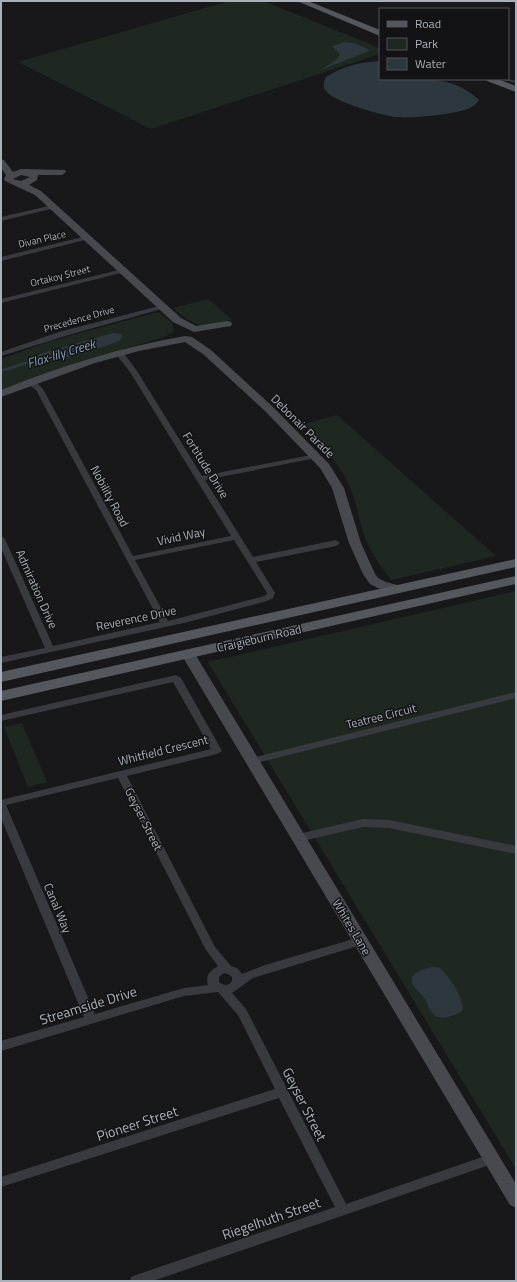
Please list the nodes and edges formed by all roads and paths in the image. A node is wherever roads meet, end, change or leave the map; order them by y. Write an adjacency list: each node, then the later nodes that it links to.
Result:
1 (301, 1): 2 (main road)
2 (379, 33)
3 (495, 80): 4 (main road)
4 (509, 83)
5 (3, 163): 6 (street); 7 (street)
6 (29, 176): 7 (street); 7 (street); 8 (street)
7 (9, 180): 8 (street)
8 (38, 193): 9 (street)
9 (53, 207): 10 (street); 11 (street)
10 (1, 219)
11 (87, 238): 12 (street, Divan Place); 13 (street)
12 (1, 259)
13 (123, 271): 14 (street, Ortakoy Street); 15 (street)
14 (1, 301)
15 (163, 307): 16 (street); 22 (street, Precedence Drive)
16 (177, 320): 18 (street); 19 (street)
17 (230, 324): 18 (street)
18 (198, 332): 19 (street); 20 (street, Debonair Parade)
19 (183, 336): 20 (street, Debonair Parade); 21 (street)
20 (206, 352): 25 (street, Debonair Parade)
21 (119, 353): 23 (street); 26 (street, Fortitude Drive)
22 (1, 354)
23 (31, 382): 24 (street); 30 (street, Nobility Road)
24 (1, 394)
25 (316, 456): 26 (street); 34 (street, Debonair Parade)
26 (200, 479): 27 (street, Fortitude Drive)
27 (237, 537): 30 (street, Vivid Way); 31 (street, Fortitude Drive)
28 (1, 539): 39 (street, Admiration Drive)
29 (336, 543): 31 (street)
30 (130, 559): 38 (street, Nobility Road)
31 (252, 560): 36 (street, Fortitude Drive)
32 (516, 563): 35 (main road, Craigieburn Road)
33 (516, 580): 40 (main road, Craigieburn Road)
34 (374, 581): 35 (street); 37 (street)
35 (397, 589): 37 (main road, Craigieburn Road)
36 (270, 591): 38 (street, Reverence Drive)
37 (366, 596): 42 (main road, Craigieburn Road)
38 (166, 624): 39 (street, Reverence Drive)
39 (50, 649): 41 (street, Reverence Drive)
40 (188, 654): 44 (main road, Craigieburn Road); 46 (street, Whites Lane)
41 (1, 660)
42 (1, 677)
43 (516, 695): 46 (street, Teatree Circuit)
44 (1, 696)
45 (1, 718): 47 (street, Whitfield Crescent)
46 (252, 761): 50 (street, Whites Lane)
47 (121, 774): 48 (street, Whitfield Crescent); 53 (street, Geyser Street)
48 (1, 803)
49 (1, 806): 61 (street, Canal Way)
50 (298, 838): 51 (street); 52 (street, Whites Lane)
51 (516, 850)
52 (360, 941): 54 (street); 64 (street, Whites Lane)
53 (211, 950): 55 (street, Geyser Street); 56 (street, Geyser Street)
54 (269, 968): 55 (street); 57 (street)
55 (230, 970): 56 (street); 57 (street)
56 (214, 975): 58 (street); 59 (street, Streamside Drive)
57 (237, 984): 58 (street); 60 (street, Geyser Street)
58 (220, 989): 59 (street, Streamside Drive); 60 (street, Geyser Street)
59 (184, 992): 61 (street, Streamside Drive)
60 (242, 1012): 63 (street, Geyser Street)
61 (91, 1019): 62 (street, Streamside Drive)
62 (1, 1046)
63 (282, 1092): 65 (street, Pioneer Street); 67 (street, Geyser Street)
64 (491, 1159): 66 (street, Whites Lane); 67 (street, Riegelhuth Street)
65 (1, 1182)
66 (516, 1200)
67 (342, 1209): 68 (street, Riegelhuth Street)
68 (136, 1281)

